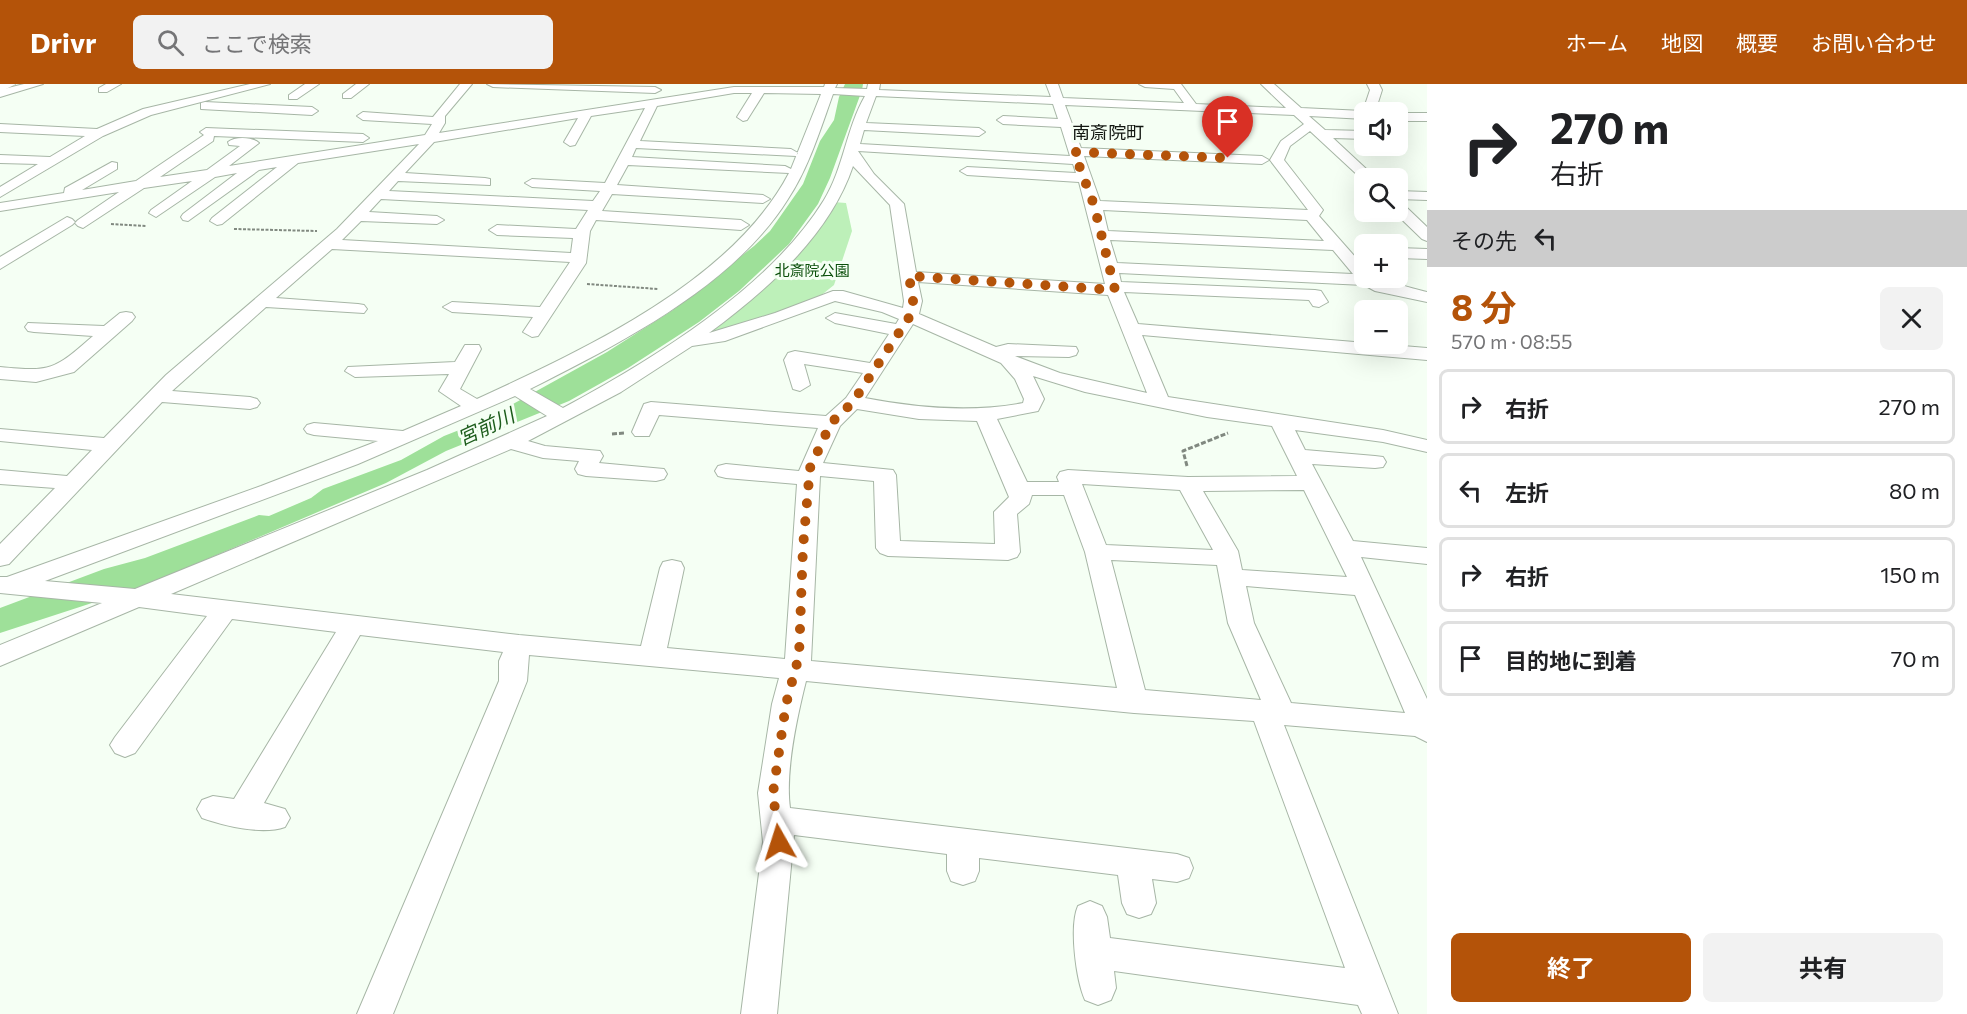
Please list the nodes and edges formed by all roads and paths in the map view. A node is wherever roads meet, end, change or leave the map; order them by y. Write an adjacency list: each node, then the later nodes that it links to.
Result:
1 (8, 84): 15 (main road)
2 (37, 84): 22 (street)
3 (115, 84): 18 (street)
4 (264, 84): 21 (street)
5 (313, 84): 25 (street)
6 (363, 84): 24 (street)
7 (466, 84): 44 (street)
8 (493, 84): 13 (street)
9 (953, 84): 26 (street)
10 (1145, 84): 33 (street)
11 (1267, 84): 35 (street)
12 (1373, 84): 28 (street)
13 (561, 85): 23 (street)
14 (1049, 85): 29 (street)
15 (0, 87)
16 (729, 87): 17 (street); 23 (street)
17 (761, 89): 27 (street); 39 (street)
18 (103, 90)
19 (174, 91): 21 (street)
20 (871, 91): 26 (street); 27 (street); 59 (street)
21 (223, 93): 30 (street)
22 (0, 94)
23 (662, 94): 34 (street); 60 (street)
24 (347, 96)
25 (293, 97)
26 (955, 98): 29 (street)
27 (822, 101): 87 (street)
28 (1372, 102)
29 (1060, 103): 33 (street); 45 (street)
30 (172, 105): 32 (street); 51 (street)
31 (537, 107): 37 (street)
32 (260, 108): 42 (street); 46 (street)
33 (1193, 108): 35 (street)
34 (588, 112): 37 (street); 58 (street)
35 (1299, 113): 38 (street); 48 (street)
36 (363, 116): 44 (street)
37 (560, 116): 49 (street)
38 (1354, 116)
39 (743, 117)
40 (1408, 117): 41 (street)
41 (1427, 117)
42 (245, 118)
43 (1003, 120): 45 (street)
44 (438, 121): 54 (street)
45 (1064, 123): 64 (street)
46 (272, 127)
47 (0, 128): 51 (street)
48 (1316, 129): 52 (street); 73 (street); 100 (street)
49 (473, 130): 53 (street); 54 (street)
50 (979, 132): 59 (street)
51 (99, 133): 69 (street)
52 (1354, 134)
53 (526, 135)
54 (432, 137): 57 (street); 77 (street)
55 (291, 141): 71 (street)
56 (234, 142): 76 (street)
57 (399, 142): 67 (street); 82 (street)
58 (570, 142)
59 (854, 142): 61 (street); 64 (street); 116 (street); 137 (street)
60 (632, 144): 68 (street); 70 (street)
61 (1027, 149)
62 (307, 150): 67 (street)
63 (791, 153): 68 (street)
64 (1076, 156): 65 (street); 78 (street)
65 (1252, 157)
66 (0, 159): 69 (street)
67 (295, 159): 71 (street); 102 (street)
68 (692, 160): 70 (street); 87 (street)
69 (56, 161): 81 (street)
70 (623, 161): 84 (street)
71 (258, 165): 76 (street); 94 (street)
72 (112, 166): 89 (street)
73 (1358, 168)
74 (785, 170): 87 (street)
75 (967, 171): 78 (street)
76 (213, 173): 82 (street); 97 (street)
77 (395, 177): 79 (street); 86 (street)
78 (1084, 177): 91 (street)
79 (485, 182)
80 (0, 183): 81 (street)
81 (16, 183): 85 (street)
82 (139, 185): 89 (street); 113 (street)
83 (531, 185): 84 (street)
84 (608, 188): 87 (street); 96 (street)
85 (0, 193)
86 (378, 195): 96 (street); 99 (street)
87 (756, 195): 122 (street)
88 (1427, 196): 90 (street)
89 (60, 197): 93 (street)
90 (1408, 201)
91 (1094, 205): 100 (street); 106 (street)
92 (1408, 205): 95 (street)
93 (0, 207)
94 (195, 208)
95 (1427, 209)
96 (595, 210): 103 (street); 105 (street)
97 (156, 213)
98 (1408, 214): 107 (street)
99 (358, 216): 101 (street); 108 (street)
100 (1311, 216): 109 (street)
101 (437, 220)
102 (217, 221)
103 (741, 225)
104 (497, 230): 105 (street)
105 (582, 234): 112 (street)
106 (1102, 235): 109 (street); 115 (street)
107 (1427, 236)
108 (329, 243): 112 (street); 125 (street)
109 (1339, 246): 114 (street)
110 (1408, 253): 111 (street)
111 (1427, 254)
112 (579, 258): 118 (street)
113 (0, 264)
114 (1354, 264)
115 (1110, 268): 117 (street); 119 (street)
116 (909, 276): 119 (street); 132 (street)
117 (1354, 279)
118 (566, 283): 122 (path); 129 (street)
119 (1115, 288): 126 (street); 134 (street)
120 (1386, 288): 124 (street)
121 (810, 289): 123 (street)
122 (685, 290): 151 (street)
123 (833, 296): 132 (street); 137 (street)
124 (1427, 297)
125 (261, 302): 128 (street); 152 (street)
126 (1320, 302)
127 (452, 307): 129 (street)
128 (358, 309)
129 (545, 313): 136 (street)
130 (126, 317): 135 (street)
131 (835, 318): 132 (street)
132 (904, 323): 144 (street); 147 (street)
133 (34, 327): 135 (street)
134 (1130, 329): 139 (street); 153 (street)
135 (109, 332): 149 (street)
136 (532, 332)
137 (690, 340): 157 (street)
138 (472, 349): 145 (street)
139 (1354, 349)
140 (1069, 351): 144 (street)
141 (1408, 352): 143 (street)
142 (1393, 354): 146 (street)
143 (1427, 354)
144 (1001, 356): 153 (street); 158 (street)
145 (462, 368): 148 (street); 156 (street)
146 (1402, 368)
147 (875, 369): 150 (street); 154 (street)
148 (355, 371)
149 (0, 373)
150 (800, 385)
151 (518, 390): 156 (street); 157 (street)
152 (156, 396): 155 (street); 167 (street)
153 (1160, 401): 159 (street)
154 (853, 402): 158 (street); 160 (street)
155 (250, 403)
156 (476, 407): 165 (street)
157 (558, 413): 166 (street)
158 (985, 414): 179 (street)
159 (1246, 418): 161 (street); 176 (path)
160 (831, 423): 163 (street); 172 (street)
161 (1281, 423): 168 (street); 169 (street)
162 (314, 429): 165 (street)
163 (642, 432)
164 (0, 435): 167 (street)
165 (408, 438): 186 (street)
166 (510, 442): 173 (street); 188 (street)
167 (108, 445): 175 (street)
168 (1427, 446)
169 (1298, 456): 170 (street); 177 (street)
170 (1375, 462)
171 (726, 471): 172 (street)
172 (809, 473): 179 (street); 194 (street)
173 (656, 474)
174 (0, 477): 175 (street)
175 (71, 483): 183 (street)
176 (1190, 483): 177 (street); 178 (street); 185 (street)
177 (1311, 483): 180 (street)
178 (1072, 488): 179 (street); 181 (street)
179 (1019, 489)
180 (1344, 548): 182 (street); 187 (street)
181 (1097, 552): 185 (street); 195 (street)
182 (1427, 556)
183 (0, 558)
184 (672, 568): 193 (street)
185 (1228, 568): 187 (street); 196 (street)
186 (8, 586): 188 (street)
187 (1364, 587): 197 (street)
188 (127, 597): 189 (street); 192 (street)
189 (226, 609): 190 (street); 198 (street)
190 (353, 625): 191 (street); 199 (street)
191 (519, 645): 193 (street); 208 (street)
192 (0, 656)
193 (652, 658): 194 (street)
194 (795, 672): 195 (street); 200 (street)
195 (1134, 702): 196 (street)
196 (1274, 714): 197 (street); 207 (street)
197 (1426, 728)
198 (125, 745)
199 (274, 818)
200 (777, 820): 201 (street); 209 (street)
201 (1133, 863): 202 (street); 203 (street)
202 (1177, 868)
203 (1139, 903)
204 (1090, 916): 205 (street)
205 (1094, 952): 206 (street); 207 (street)
206 (1098, 988)
207 (1376, 1002)
208 (375, 1014)
209 (759, 1014)

